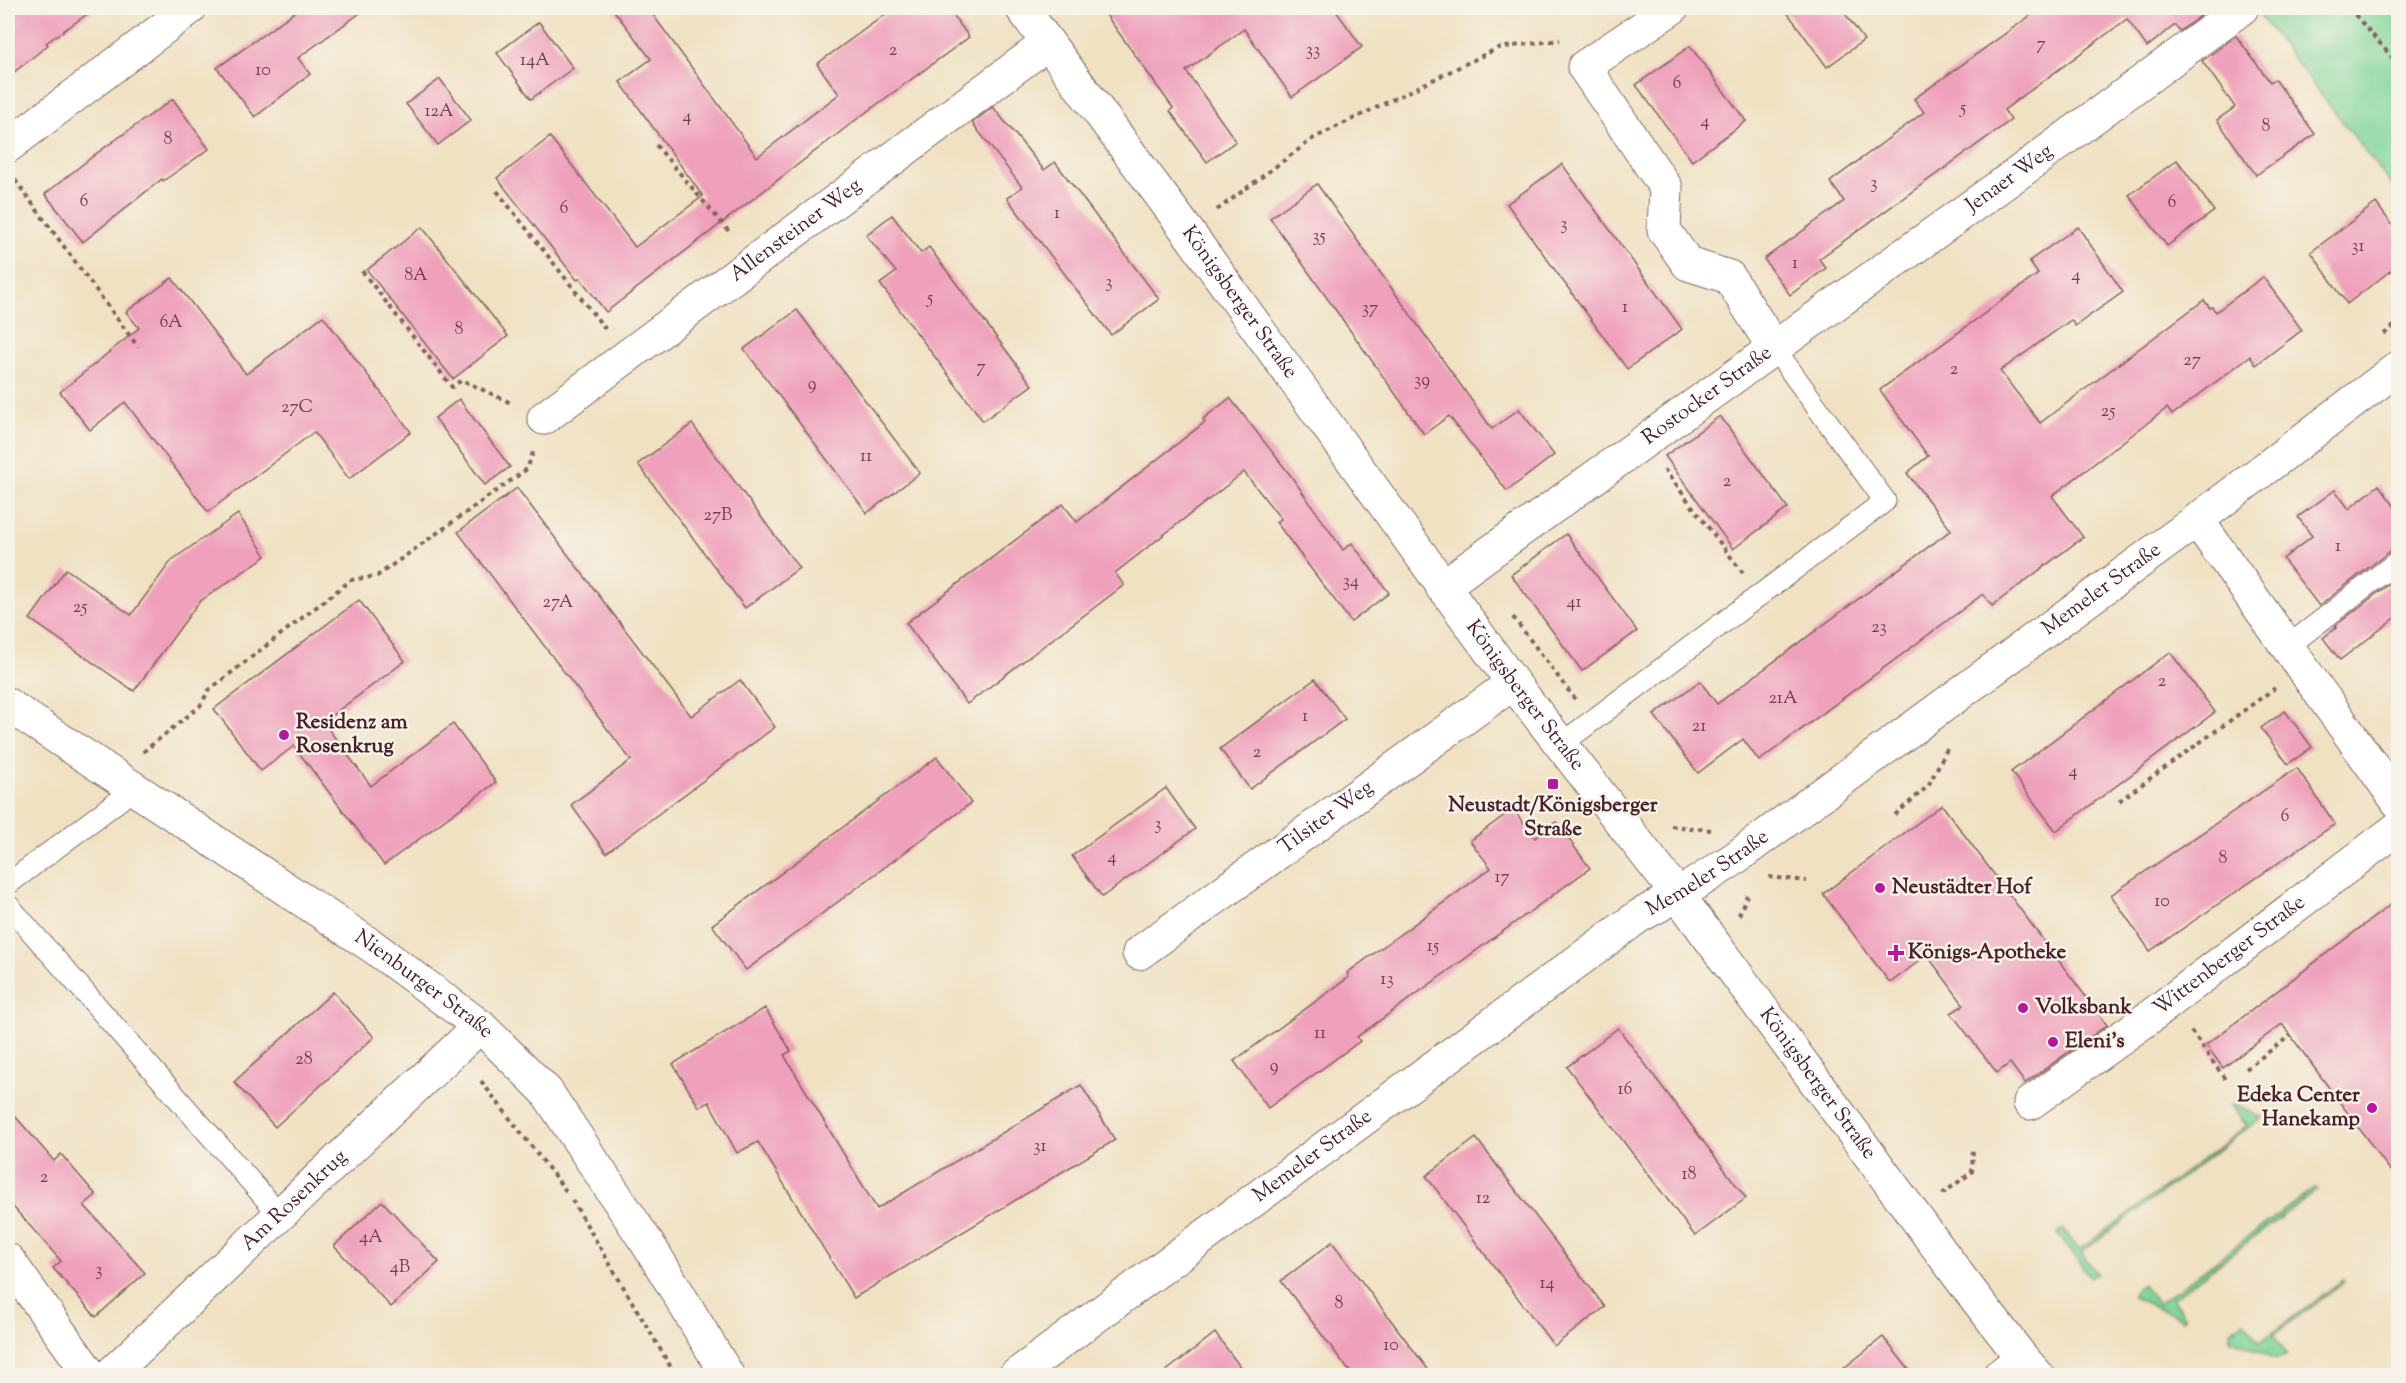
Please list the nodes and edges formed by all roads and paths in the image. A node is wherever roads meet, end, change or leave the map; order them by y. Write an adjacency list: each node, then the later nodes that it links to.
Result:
1 (190, 8): 10 (street)
2 (1022, 8): 7 (street, Königsberger Straße)
3 (1672, 8): 17 (street, Rostocker Straße)
4 (2242, 8): 17 (street, Jenaer Weg)
5 (2349, 8): 8 (path)
6 (1569, 39): 13 (path)
7 (1048, 43): 13 (street, Königsberger Straße); 14 (street, Allensteiner Weg)
8 (2398, 64)
9 (656, 145): 14 (path)
10 (8, 146)
11 (14, 179): 16 (path)
12 (497, 191): 18 (path)
13 (1188, 232): 24 (street, Königsberger Straße)
14 (756, 263): 18 (street, Allensteiner Weg)
15 (362, 271): 20 (path)
16 (138, 347)
17 (1774, 348): 21 (street, Rostocker Straße); 25 (lane)
18 (627, 358): 20 (street, Allensteiner Weg)
19 (2398, 368): 22 (street, Memeler Straße)
20 (544, 418): 33 (path)
21 (1644, 442): 24 (street, Rostocker Straße); 25 (path)
22 (2197, 520): 27 (street); 41 (street, Memeler Straße)
23 (2398, 561): 27 (lane)
24 (1442, 587): 28 (street, Königsberger Straße)
25 (1759, 595): 30 (lane)
26 (1508, 611): 30 (path)
27 (2295, 657): 34 (path); 35 (street)
28 (1513, 683): 32 (street, Königsberger Straße); 43 (street, Tilsiter Weg)
29 (10, 712): 33 (street, Nienburger Straße)
30 (1592, 721): 32 (lane)
31 (1952, 740): 36 (path)
32 (1560, 745): 41 (street, Königsberger Straße)
33 (124, 782): 40 (lane); 45 (street, Nienburger Straße)
34 (2119, 801)
35 (2398, 802)
36 (1895, 815)
37 (2398, 828): 44 (street, Wittenberger Straße)
38 (1766, 877): 39 (path)
39 (1807, 882)
40 (8, 884)
41 (1678, 895): 52 (street, Königsberger Straße); 60 (street, Memeler Straße)
42 (8, 905): 53 (lane)
43 (1139, 953)
44 (2169, 1001): 49 (path); 50 (street, Wittenberger Straße)
45 (480, 1026): 47 (street, Am Rosenkrug); 59 (street, Nienburger Straße)
46 (2291, 1035): 48 (path)
47 (457, 1049): 53 (street, Am Rosenkrug); 58 (path)
48 (2246, 1069)
49 (2227, 1082)
50 (2030, 1103)
51 (1973, 1147): 52 (path)
52 (1914, 1214): 55 (street, Königsberger Straße)
53 (280, 1215): 57 (street, Am Rosenkrug)
54 (8, 1260): 56 (street)
55 (2020, 1370)
56 (91, 1376)
57 (109, 1376)
58 (676, 1376)
59 (728, 1376)
60 (1015, 1376)

